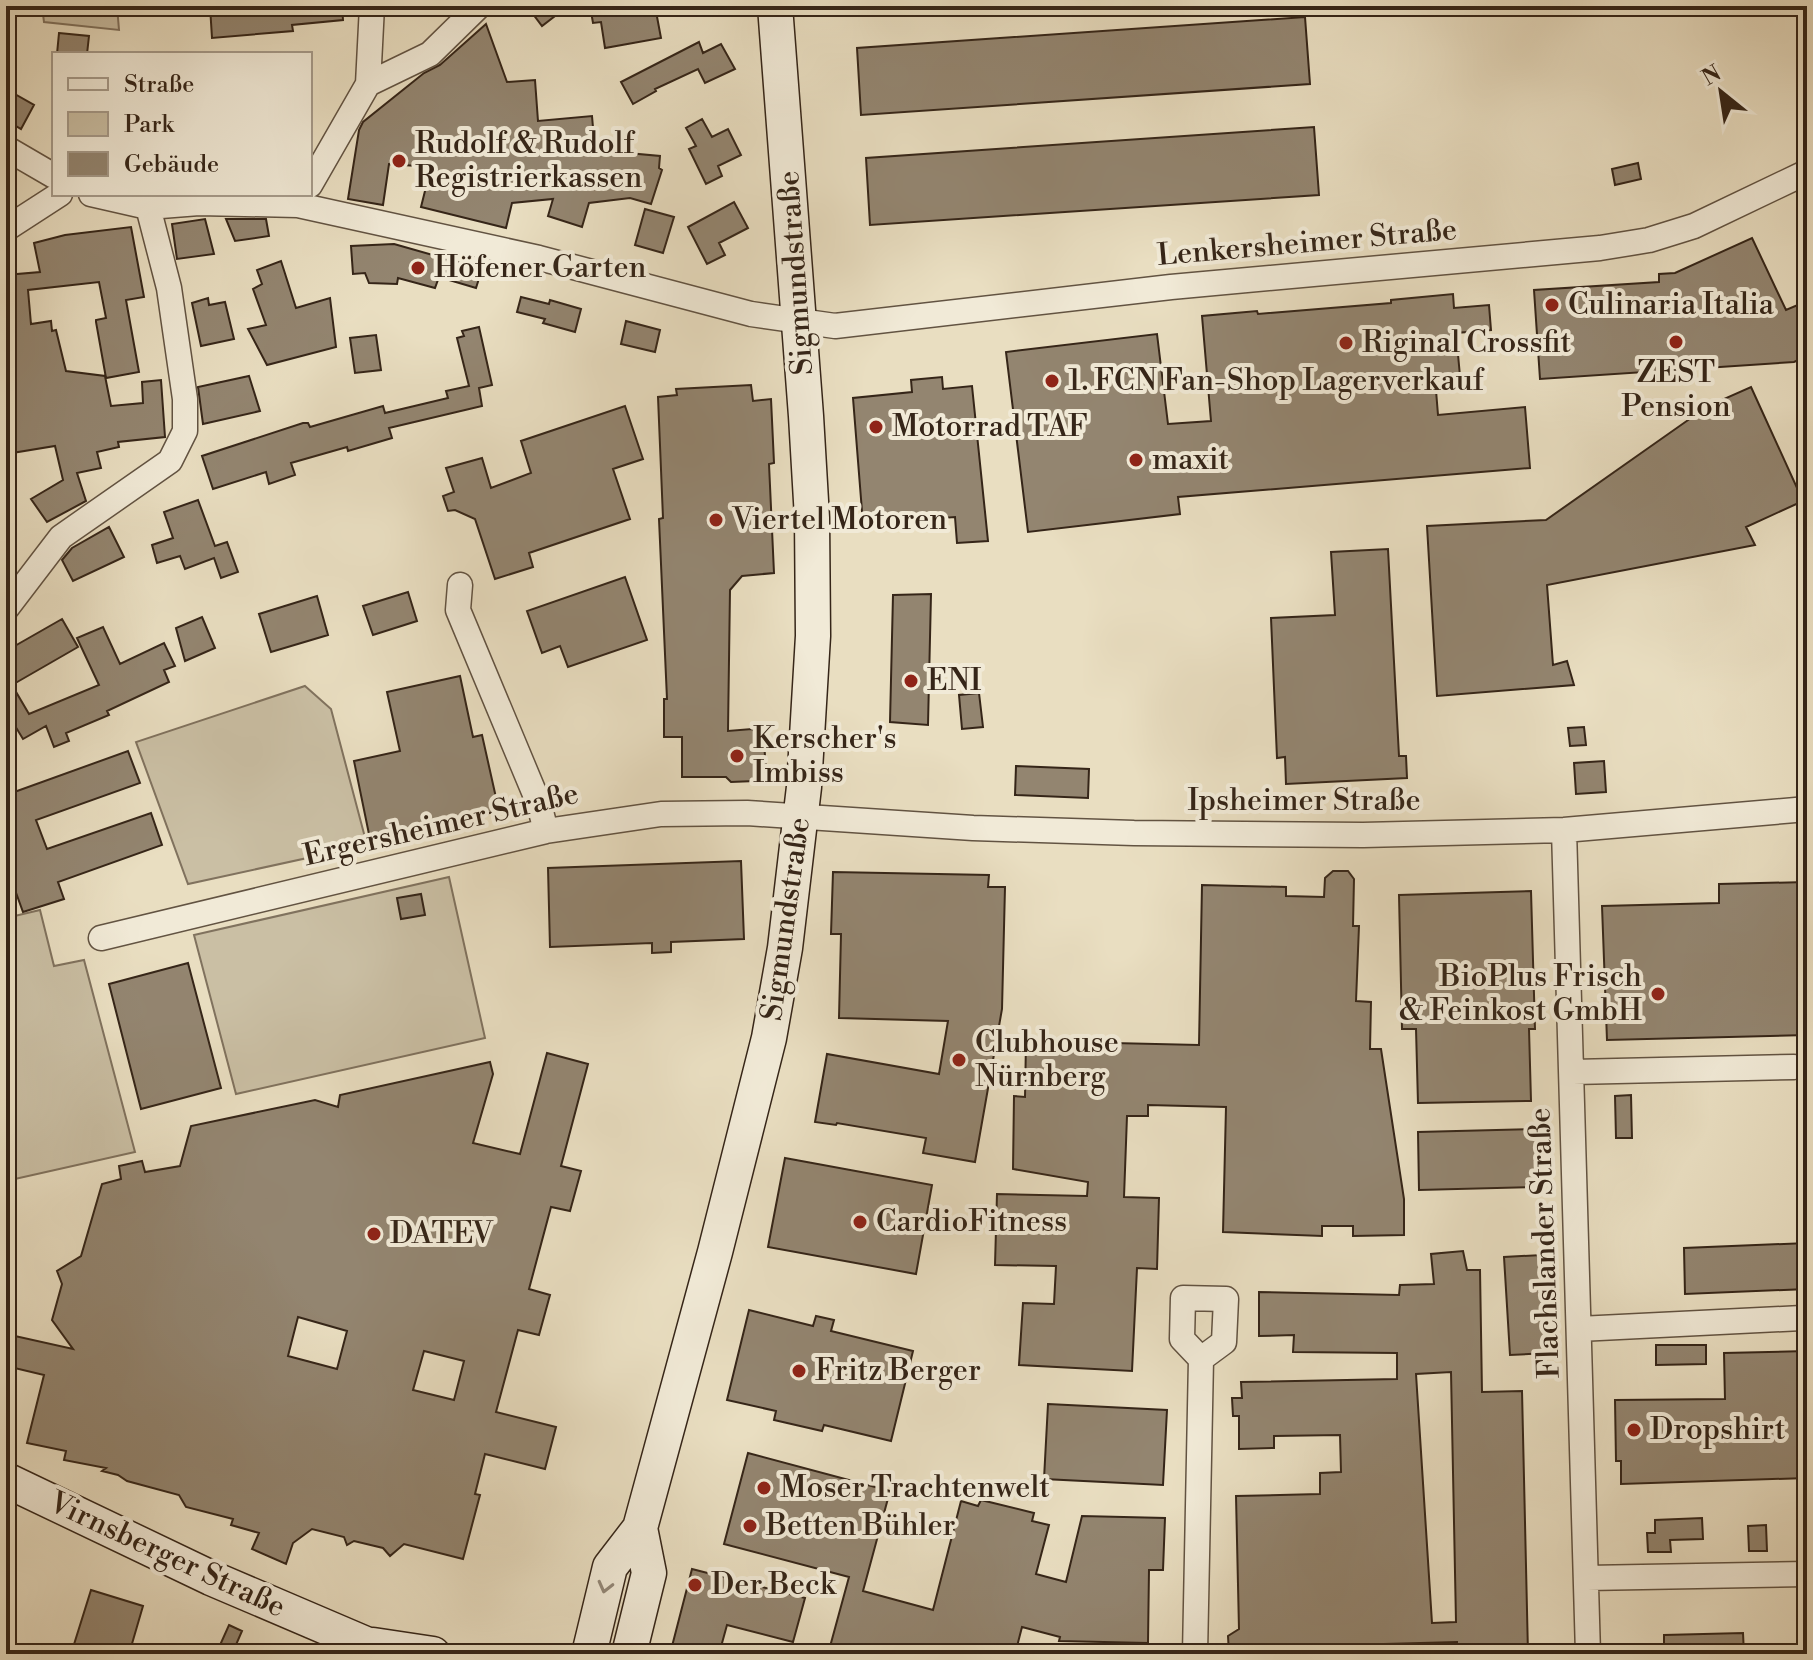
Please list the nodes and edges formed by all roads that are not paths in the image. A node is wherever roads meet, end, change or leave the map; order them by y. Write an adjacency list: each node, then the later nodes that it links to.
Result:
1 (372, 6): 4 (street)
2 (479, 6): 4 (street)
3 (775, 6): 15 (main road, Sigmundstraße)
4 (368, 84): 8 (street)
5 (6, 148): 7 (street)
6 (1807, 172): 15 (street, Lenkersheimer Straße)
7 (52, 175)
8 (312, 181)
9 (57, 196): 14 (street)
10 (100, 196): 13 (street, Lenkersheimer Straße)
11 (291, 196): 13 (street, Lenkersheimer Straße)
12 (308, 196): 15 (street, Lenkersheimer Straße)
13 (148, 207): 17 (street)
14 (6, 229)
15 (799, 323): 19 (main road, Sigmundstraße)
16 (460, 585): 21 (street)
17 (6, 609)
18 (1807, 809): 20 (street, Ipsheimer Straße)
19 (802, 817): 20 (street, Ipsheimer Straße); 21 (street, Ergersheimer Straße); 29 (main road, Sigmundstraße)
20 (1564, 830): 24 (street, Flachslander Straße)
21 (546, 831): 22 (street, Ergersheimer Straße)
22 (101, 938)
23 (1794, 1067): 24 (street)
24 (1573, 1072): 26 (street, Flachslander Straße)
25 (1802, 1318): 26 (street)
26 (1579, 1329): 31 (street, Flachslander Straße)
27 (1201, 1359): 36 (street)
28 (6, 1480): 32 (main road, Virnsberger Straße)
29 (640, 1528): 34 (main road, Sigmundstraße, one-way to 34); 35 (main road, Sigmundstraße)
30 (1807, 1574): 31 (street)
31 (1587, 1578): 37 (street, Flachslander Straße)
32 (381, 1650): 33 (main road, Virnsberger Straße)
33 (433, 1654)
34 (589, 1654)
35 (629, 1654)
36 (1195, 1654)
37 (1588, 1654)

